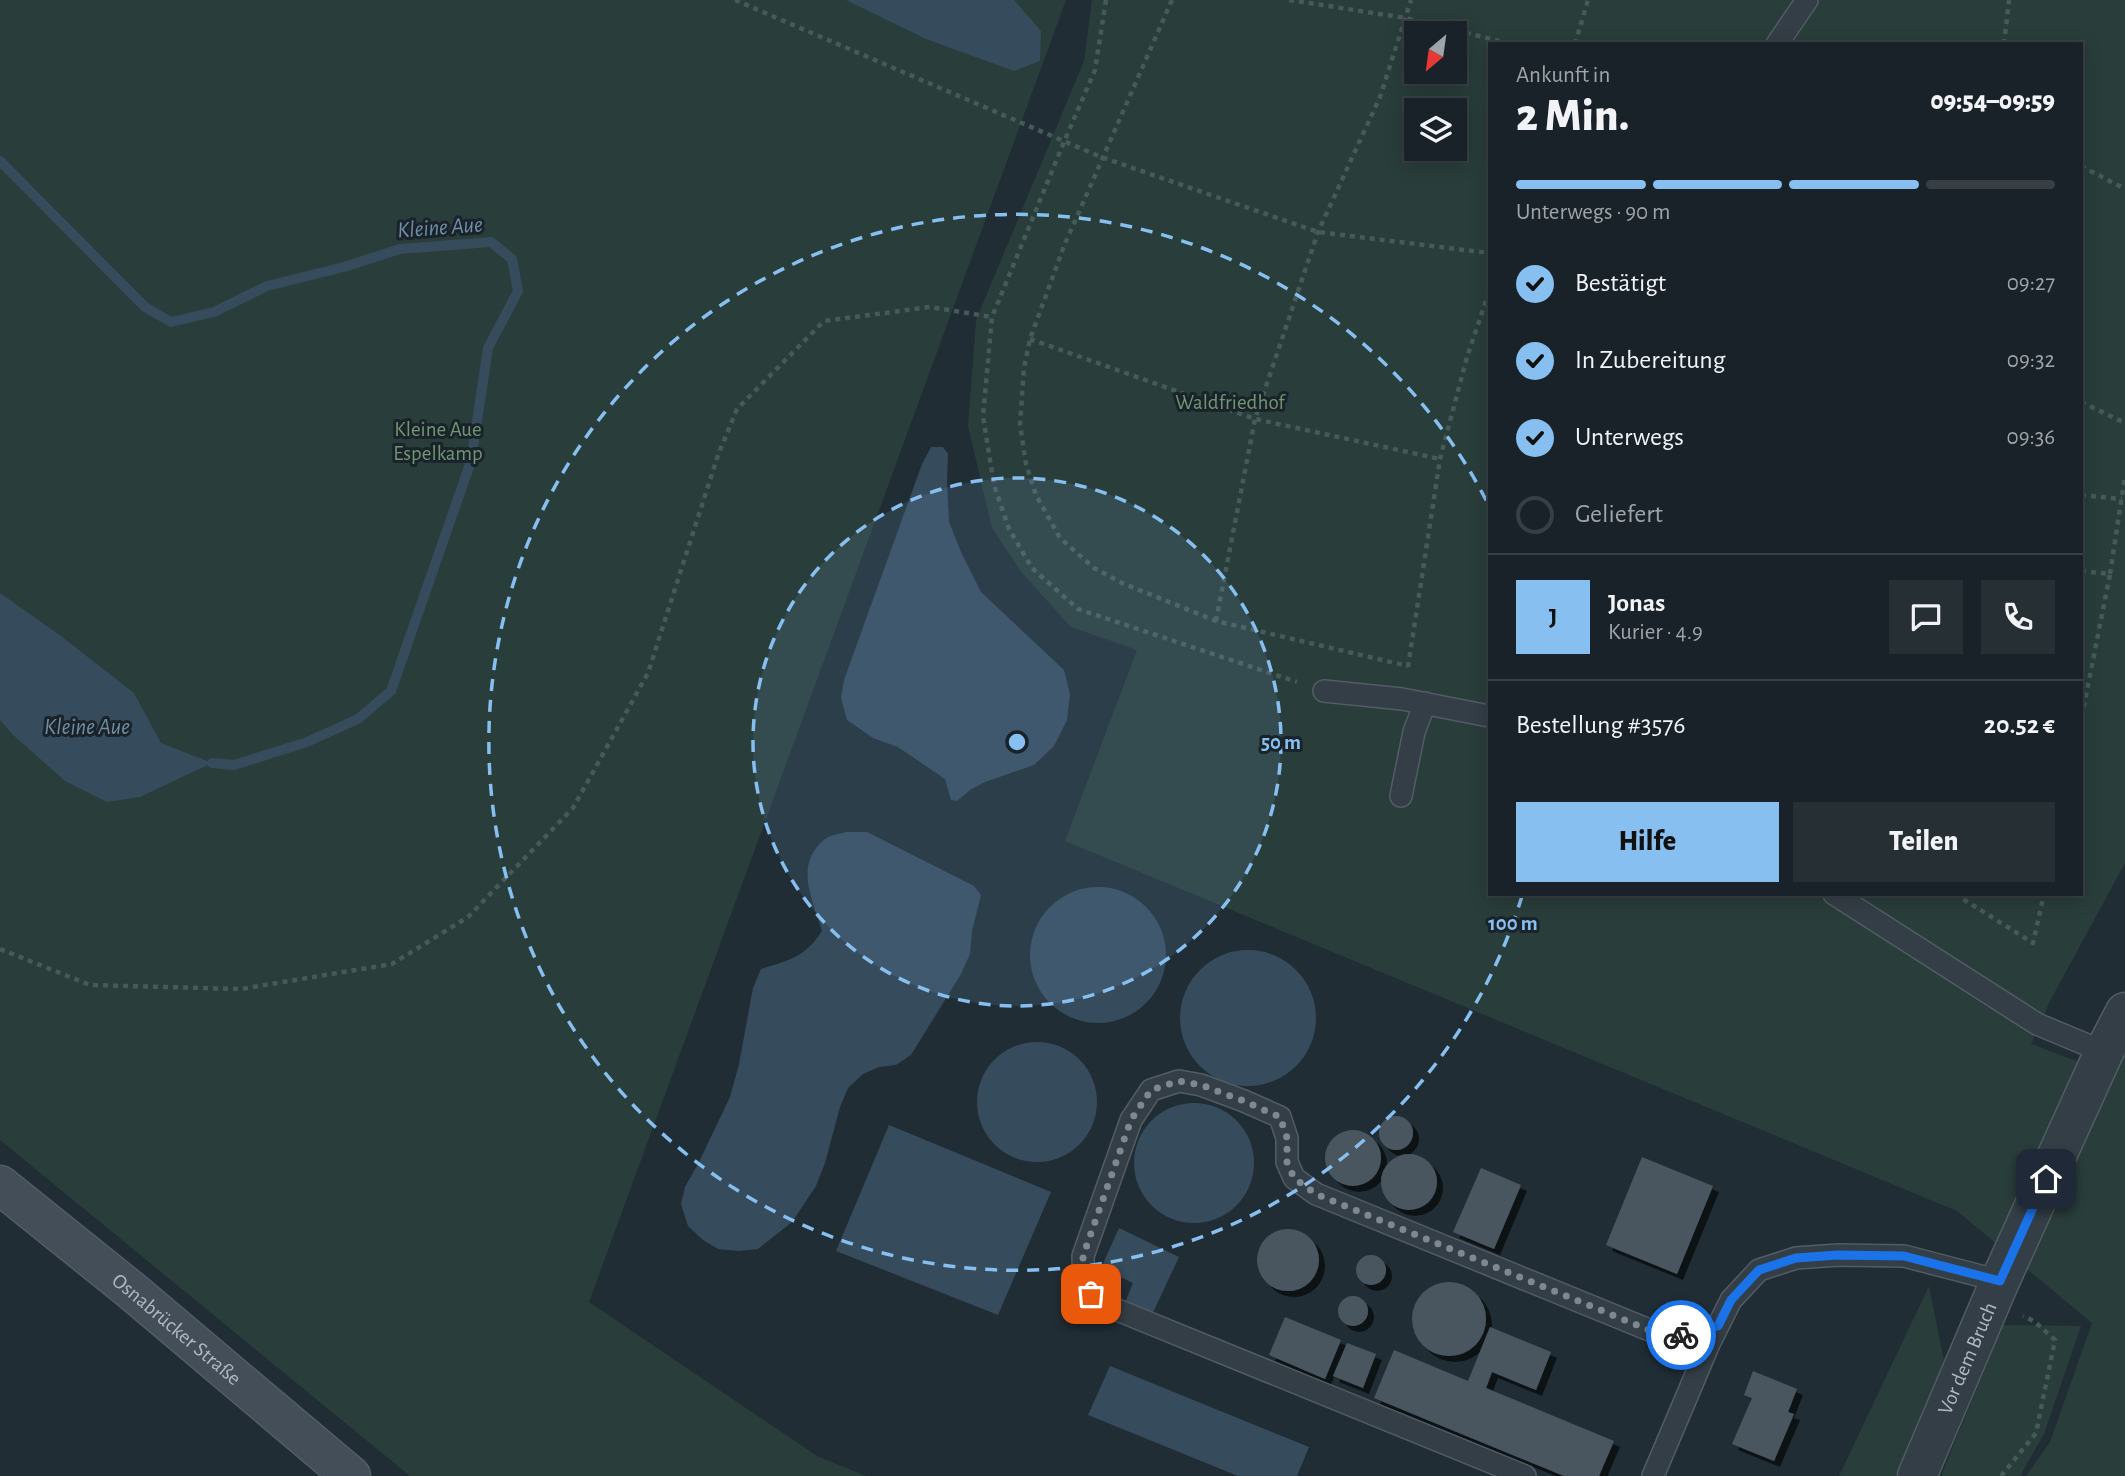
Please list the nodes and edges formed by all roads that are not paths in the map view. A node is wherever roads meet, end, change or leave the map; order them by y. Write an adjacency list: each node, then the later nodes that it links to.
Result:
1 (1807, 0): 2 (lane)
2 (1778, 42)
3 (1324, 691): 4 (lane)
4 (1425, 703): 5 (lane); 6 (lane)
5 (1488, 716)
6 (1401, 796)
7 (1836, 896): 9 (lane)
8 (2125, 1012): 9 (street, Vor dem Bruch)
9 (2104, 1052): 11 (street, Vor dem Bruch)
10 (0, 1185): 13 (main road, Osnabrücker Straße)
11 (1995, 1292): 12 (lane); 16 (street, Vor dem Bruch)
12 (1718, 1326): 14 (lane); 15 (lane)
13 (351, 1476)
14 (1525, 1476)
15 (1653, 1476)
16 (1917, 1476)

